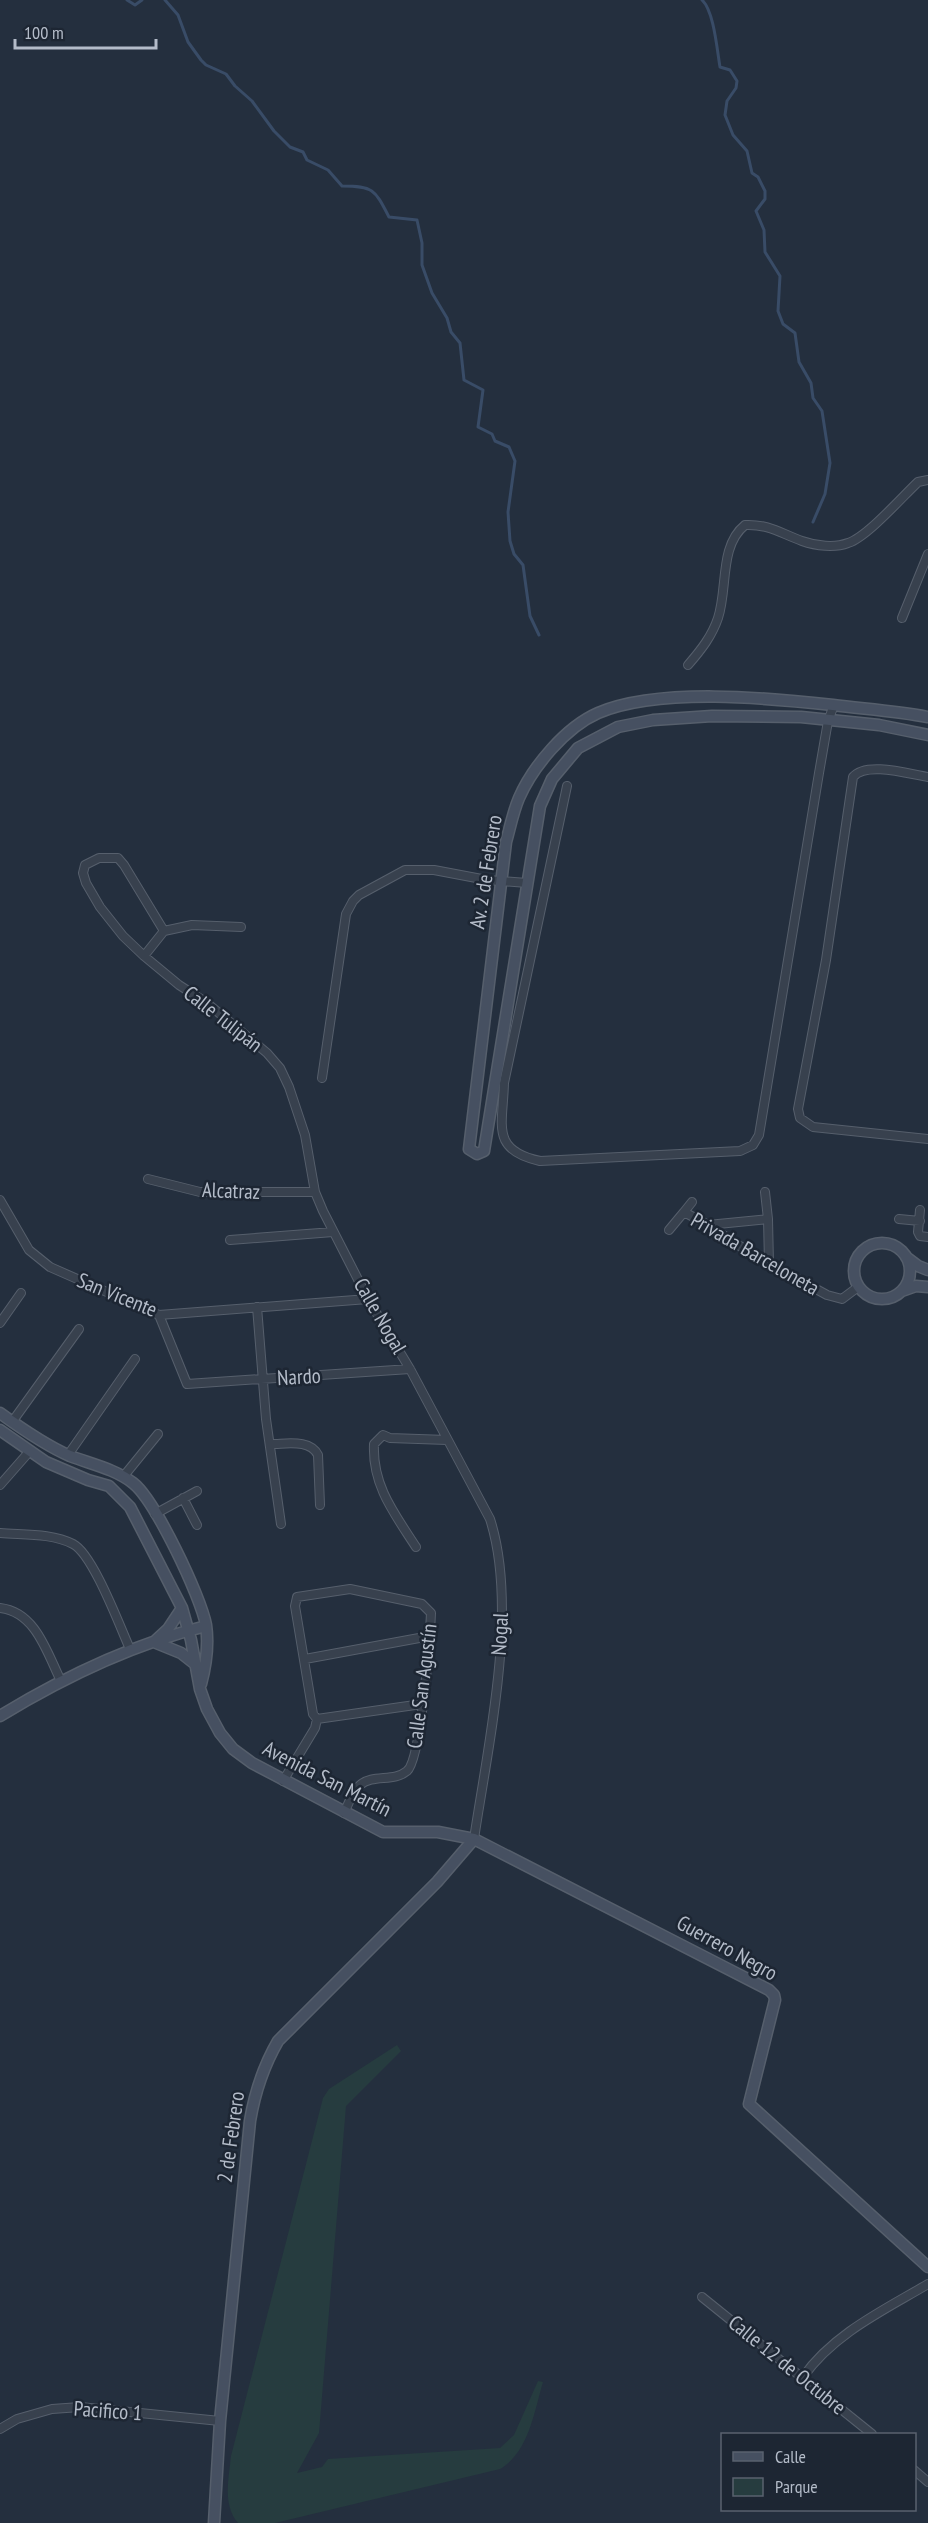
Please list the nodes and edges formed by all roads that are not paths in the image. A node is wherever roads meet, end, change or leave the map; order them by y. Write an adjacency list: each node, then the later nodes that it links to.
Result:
1 (928, 480): 4 (street)
2 (928, 554): 3 (street)
3 (902, 618)
4 (688, 665)
5 (834, 705): 6 (main road, Av. 2 de Febrero); 7 (street); 11 (main road, Av. 2 de Febrero)
6 (928, 717)
7 (828, 721): 8 (main road, Av. 2 de Febrero); 10 (street); 12 (main road, Av. 2 de Febrero)
8 (928, 735)
9 (928, 777): 17 (street)
10 (567, 786)
11 (501, 882): 12 (street); 12 (main road, Av. 2 de Febrero); 16 (street)
12 (527, 883)
13 (241, 927): 14 (street)
14 (164, 931): 15 (street); 15 (street, Calle Tulipán)
15 (144, 956): 19 (street, Calle Tulipán)
16 (322, 1078)
17 (928, 1139)
18 (148, 1179): 19 (street, Alcatraz)
19 (315, 1192): 30 (street, Calle Nogal)
20 (765, 1192): 25 (street)
21 (0, 1200): 42 (street, San Vicente)
22 (692, 1202): 24 (street, Privada Barceloneta)
23 (920, 1210): 27 (street)
24 (684, 1212): 28 (street, Privada Barceloneta); 29 (street, Privada Barceloneta)
25 (768, 1219): 28 (street); 34 (street)
26 (899, 1219): 27 (street)
27 (920, 1221): 31 (street)
28 (708, 1225): 34 (street, Privada Barceloneta)
29 (669, 1230)
30 (333, 1232): 32 (street); 40 (street, Calle Nogal)
31 (928, 1237)
32 (230, 1240)
33 (906, 1257): 35 (main road); 36 (main road); 38 (main road)
34 (769, 1263): 36 (street, Privada Barceloneta)
35 (928, 1270)
36 (858, 1287): 38 (main road)
37 (928, 1287): 38 (main road)
38 (902, 1291)
39 (21, 1293): 43 (street)
40 (368, 1299): 41 (street, San Vicente); 46 (street, Calle Nogal)
41 (257, 1307): 42 (street, San Vicente); 47 (street)
42 (159, 1315): 47 (street, Nardo)
43 (0, 1323)
44 (79, 1329): 49 (street)
45 (135, 1359): 55 (street)
46 (410, 1369): 47 (street, Nardo); 52 (street, Calle Nogal)
47 (263, 1379): 53 (street)
48 (0, 1413): 49 (main road)
49 (12, 1422): 55 (main road)
50 (0, 1430): 54 (main road)
51 (158, 1434): 57 (street)
52 (447, 1440): 67 (street); 83 (street, Nogal)
53 (271, 1444): 62 (street); 64 (street)
54 (29, 1452): 58 (main road); 59 (street)
55 (68, 1455): 56 (main road)
56 (94, 1465): 57 (main road); 58 (street)
57 (123, 1477): 63 (main road)
58 (88, 1480): 69 (main road)
59 (0, 1485)
60 (196, 1491): 61 (street)
61 (183, 1498): 63 (street); 65 (street)
62 (320, 1505)
63 (155, 1514): 70 (main road)
64 (281, 1524)
65 (197, 1525)
66 (0, 1533): 74 (street)
67 (416, 1547)
68 (0, 1608): 77 (street)
69 (182, 1608): 71 (main road); 73 (main road)
70 (206, 1626): 71 (main road); 76 (main road)
71 (189, 1630): 73 (main road); 76 (main road)
72 (430, 1636): 75 (street); 75 (street, Calle San Agustín); 78 (street, Calle San Agustín)
73 (154, 1642): 74 (main road); 76 (main road)
74 (130, 1649): 77 (main road)
75 (305, 1659): 80 (street)
76 (200, 1666): 81 (main road, Avenida San Martín)
77 (61, 1682): 79 (main road)
78 (422, 1704): 80 (street); 82 (street, Calle San Agustín)
79 (1, 1713)
80 (317, 1719): 81 (street)
81 (283, 1781): 82 (main road, Avenida San Martín)
82 (344, 1813): 83 (main road, Avenida San Martín)
83 (474, 1839): 84 (main road, Guerrero Negro); 88 (main road, 2 de Febrero)
84 (928, 2266)
85 (928, 2284): 87 (street, Calle 12 de Octubre)
86 (702, 2297): 87 (street, Calle 12 de Octubre)
87 (803, 2377): 90 (street, Calle 12 de Octubre)
88 (220, 2421): 89 (street, Pacifico 1); 93 (main road, 2 de Febrero)
89 (0, 2429)
90 (871, 2433)
91 (916, 2471): 92 (street)
92 (928, 2482)
93 (214, 2523)

